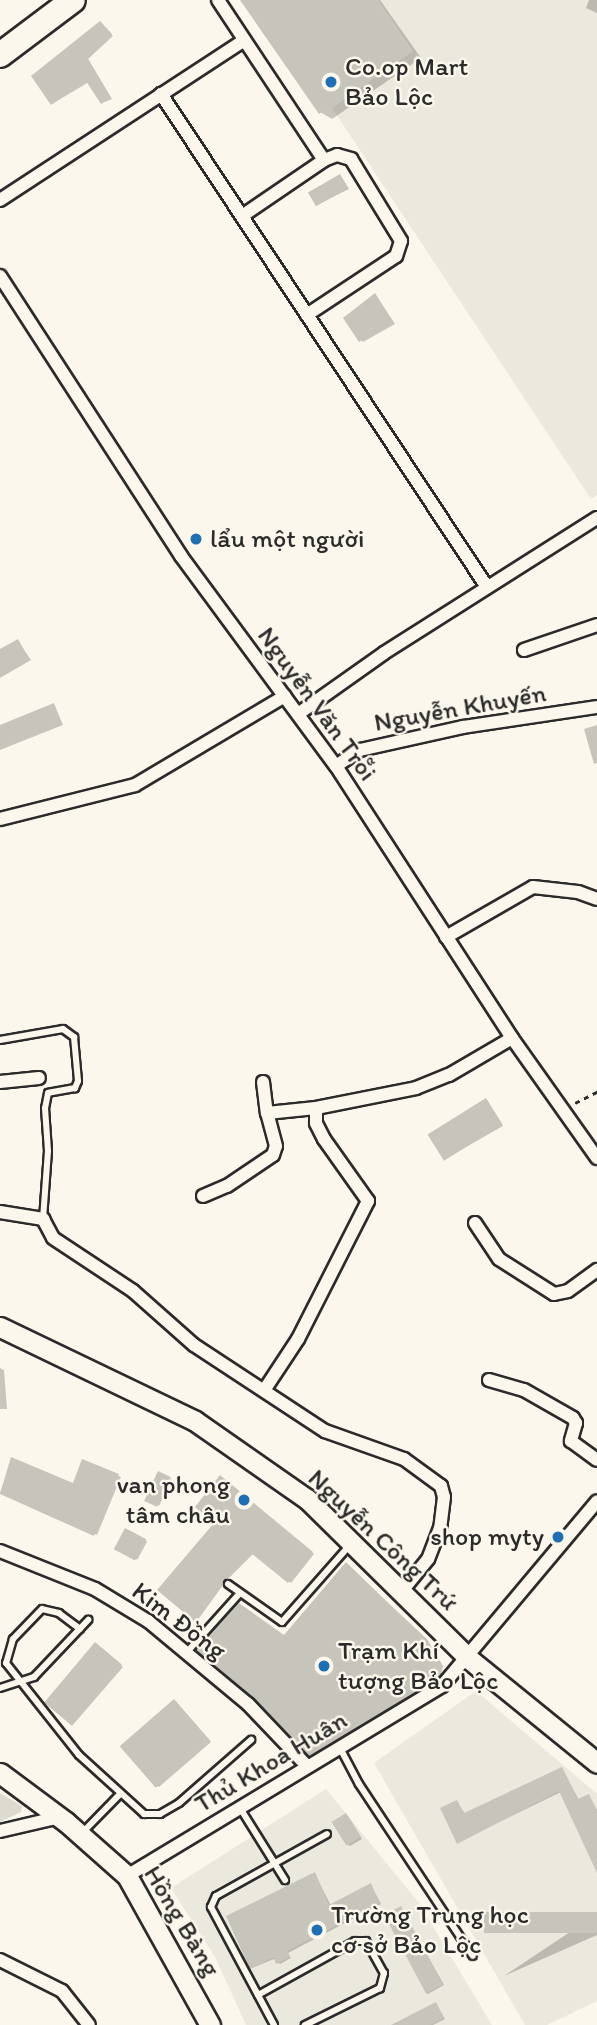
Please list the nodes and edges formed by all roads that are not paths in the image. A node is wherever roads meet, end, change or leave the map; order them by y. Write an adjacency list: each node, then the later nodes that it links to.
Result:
1 (73, 0): 4 (highway)
2 (218, 0): 3 (street)
3 (243, 41): 5 (street); 6 (street)
4 (0, 55)
5 (161, 94): 7 (street); 8 (street)
6 (324, 160): 8 (street); 10 (street)
7 (0, 200)
8 (242, 216): 10 (street)
9 (0, 276): 15 (street, Nguyễn Văn Trỗi)
10 (307, 314): 12 (street)
11 (597, 518): 12 (street)
12 (487, 587): 17 (street)
13 (597, 625): 14 (street)
14 (524, 650)
15 (285, 696): 17 (street, Nguyễn Văn Trỗi); 19 (street)
16 (597, 707): 18 (street, Nguyễn Khuyến)
17 (298, 714): 18 (street, Nguyễn Văn Trỗi)
18 (336, 766): 21 (street, Nguyễn Văn Trỗi)
19 (0, 819)
20 (597, 899): 21 (street)
21 (446, 937): 22 (street, Nguyễn Văn Trỗi)
22 (512, 1038): 27 (street); 29 (street, Nguyễn Văn Trỗi)
23 (0, 1040): 32 (lane)
24 (39, 1078): 25 (street)
25 (0, 1082)
26 (263, 1082): 28 (street)
27 (316, 1108): 28 (street); 37 (street)
28 (267, 1113): 30 (street)
29 (597, 1158)
30 (203, 1196)
31 (0, 1212): 32 (street)
32 (43, 1219): 37 (street)
33 (475, 1223): 34 (street)
34 (597, 1270)
35 (0, 1327): 40 (street, Nguyễn Công Trứ)
36 (489, 1380): 38 (street)
37 (265, 1389): 43 (street)
38 (597, 1460)
39 (597, 1500): 48 (street, Thủ Khoa Huân)
40 (354, 1541): 43 (street, Nguyễn Công Trứ); 44 (lane)
41 (0, 1551): 47 (street, Kim Đồng)
42 (228, 1584): 44 (lane)
43 (402, 1591): 48 (street, Nguyễn Công Trứ)
44 (239, 1594): 47 (lane)
45 (88, 1620): 46 (lane)
46 (80, 1629): 49 (lane); 49 (lane)
47 (187, 1652): 54 (street, Kim Đồng)
48 (468, 1658): 52 (street, Thủ Khoa Huân); 53 (street, Nguyễn Công Trứ)
49 (19, 1684): 50 (lane); 56 (lane)
50 (0, 1688)
51 (251, 1740): 56 (lane)
52 (340, 1748): 54 (street, Thủ Khoa Huân); 65 (lane)
53 (597, 1763)
54 (306, 1765): 57 (street, Thủ Khoa Huân)
55 (0, 1773): 58 (street, Hồng Bàng)
56 (120, 1794): 61 (lane)
57 (240, 1808): 62 (lane); 63 (street, Thủ Khoa Huân)
58 (60, 1817): 59 (street); 61 (street, Hồng Bàng)
59 (0, 1831)
60 (327, 1834): 62 (lane)
61 (81, 1835): 63 (street, Hồng Bàng)
62 (273, 1861): 64 (lane); 67 (lane)
63 (127, 1876): 69 (street, Hồng Bàng)
64 (285, 1880)
65 (473, 1956)
66 (0, 1960): 68 (street)
67 (258, 1995): 70 (lane); 71 (lane)
68 (89, 2025)
69 (210, 2025)
70 (274, 2025)
71 (305, 2025)

